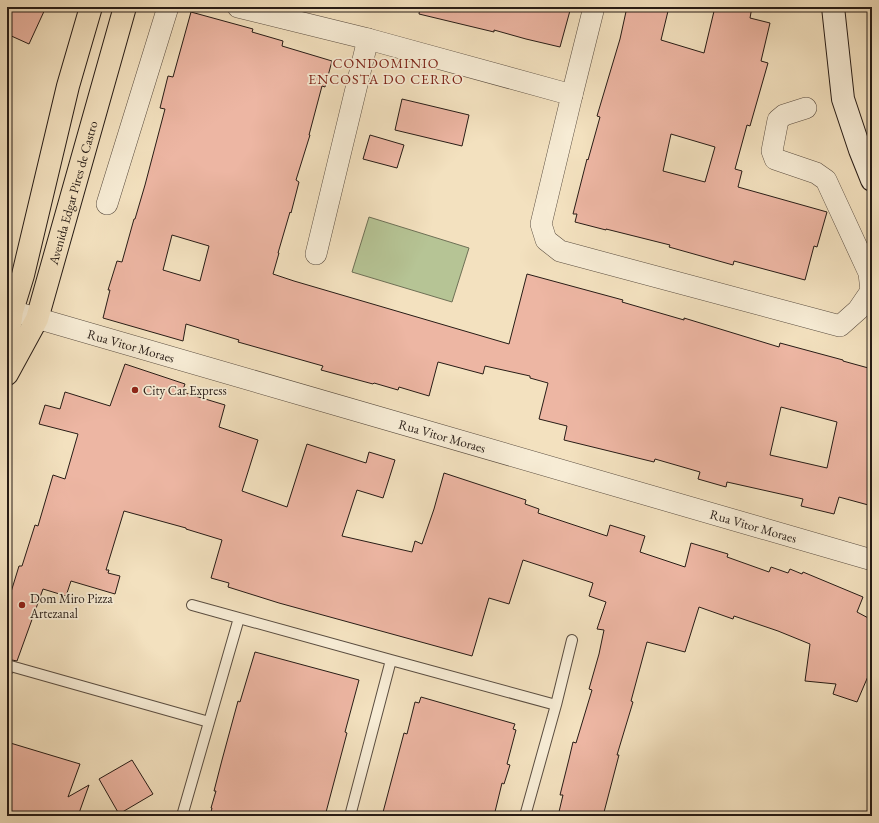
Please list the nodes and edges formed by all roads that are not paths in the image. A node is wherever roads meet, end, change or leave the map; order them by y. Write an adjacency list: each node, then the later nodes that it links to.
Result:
1 (91, 7): 13 (main road, Avenida Edgar Pires de Castro)
2 (125, 7): 14 (main road, Avenida Edgar Pires de Castro)
3 (168, 7): 11 (street)
4 (238, 7): 7 (street)
5 (594, 7): 8 (street)
6 (833, 7): 10 (main road)
7 (368, 39): 8 (street); 12 (street)
8 (572, 95): 9 (street)
9 (806, 108)
10 (872, 180)
11 (106, 204)
12 (316, 254)
13 (12, 312): 14 (street, Rua Vitor Moraes); 15 (main road, Avenida Edgar Pires de Castro)
14 (37, 319): 16 (main road, Avenida Edgar Pires de Castro); 17 (street, Rua Vitor Moraes)
15 (7, 346)
16 (7, 374)
17 (872, 560)
18 (192, 605): 19 (lane)
19 (239, 618): 21 (lane); 24 (lane)
20 (572, 640): 23 (lane)
21 (391, 660): 23 (lane); 26 (lane)
22 (7, 665): 24 (lane)
23 (556, 705): 27 (lane)
24 (209, 722): 25 (lane)
25 (182, 816)
26 (350, 816)
27 (525, 816)

